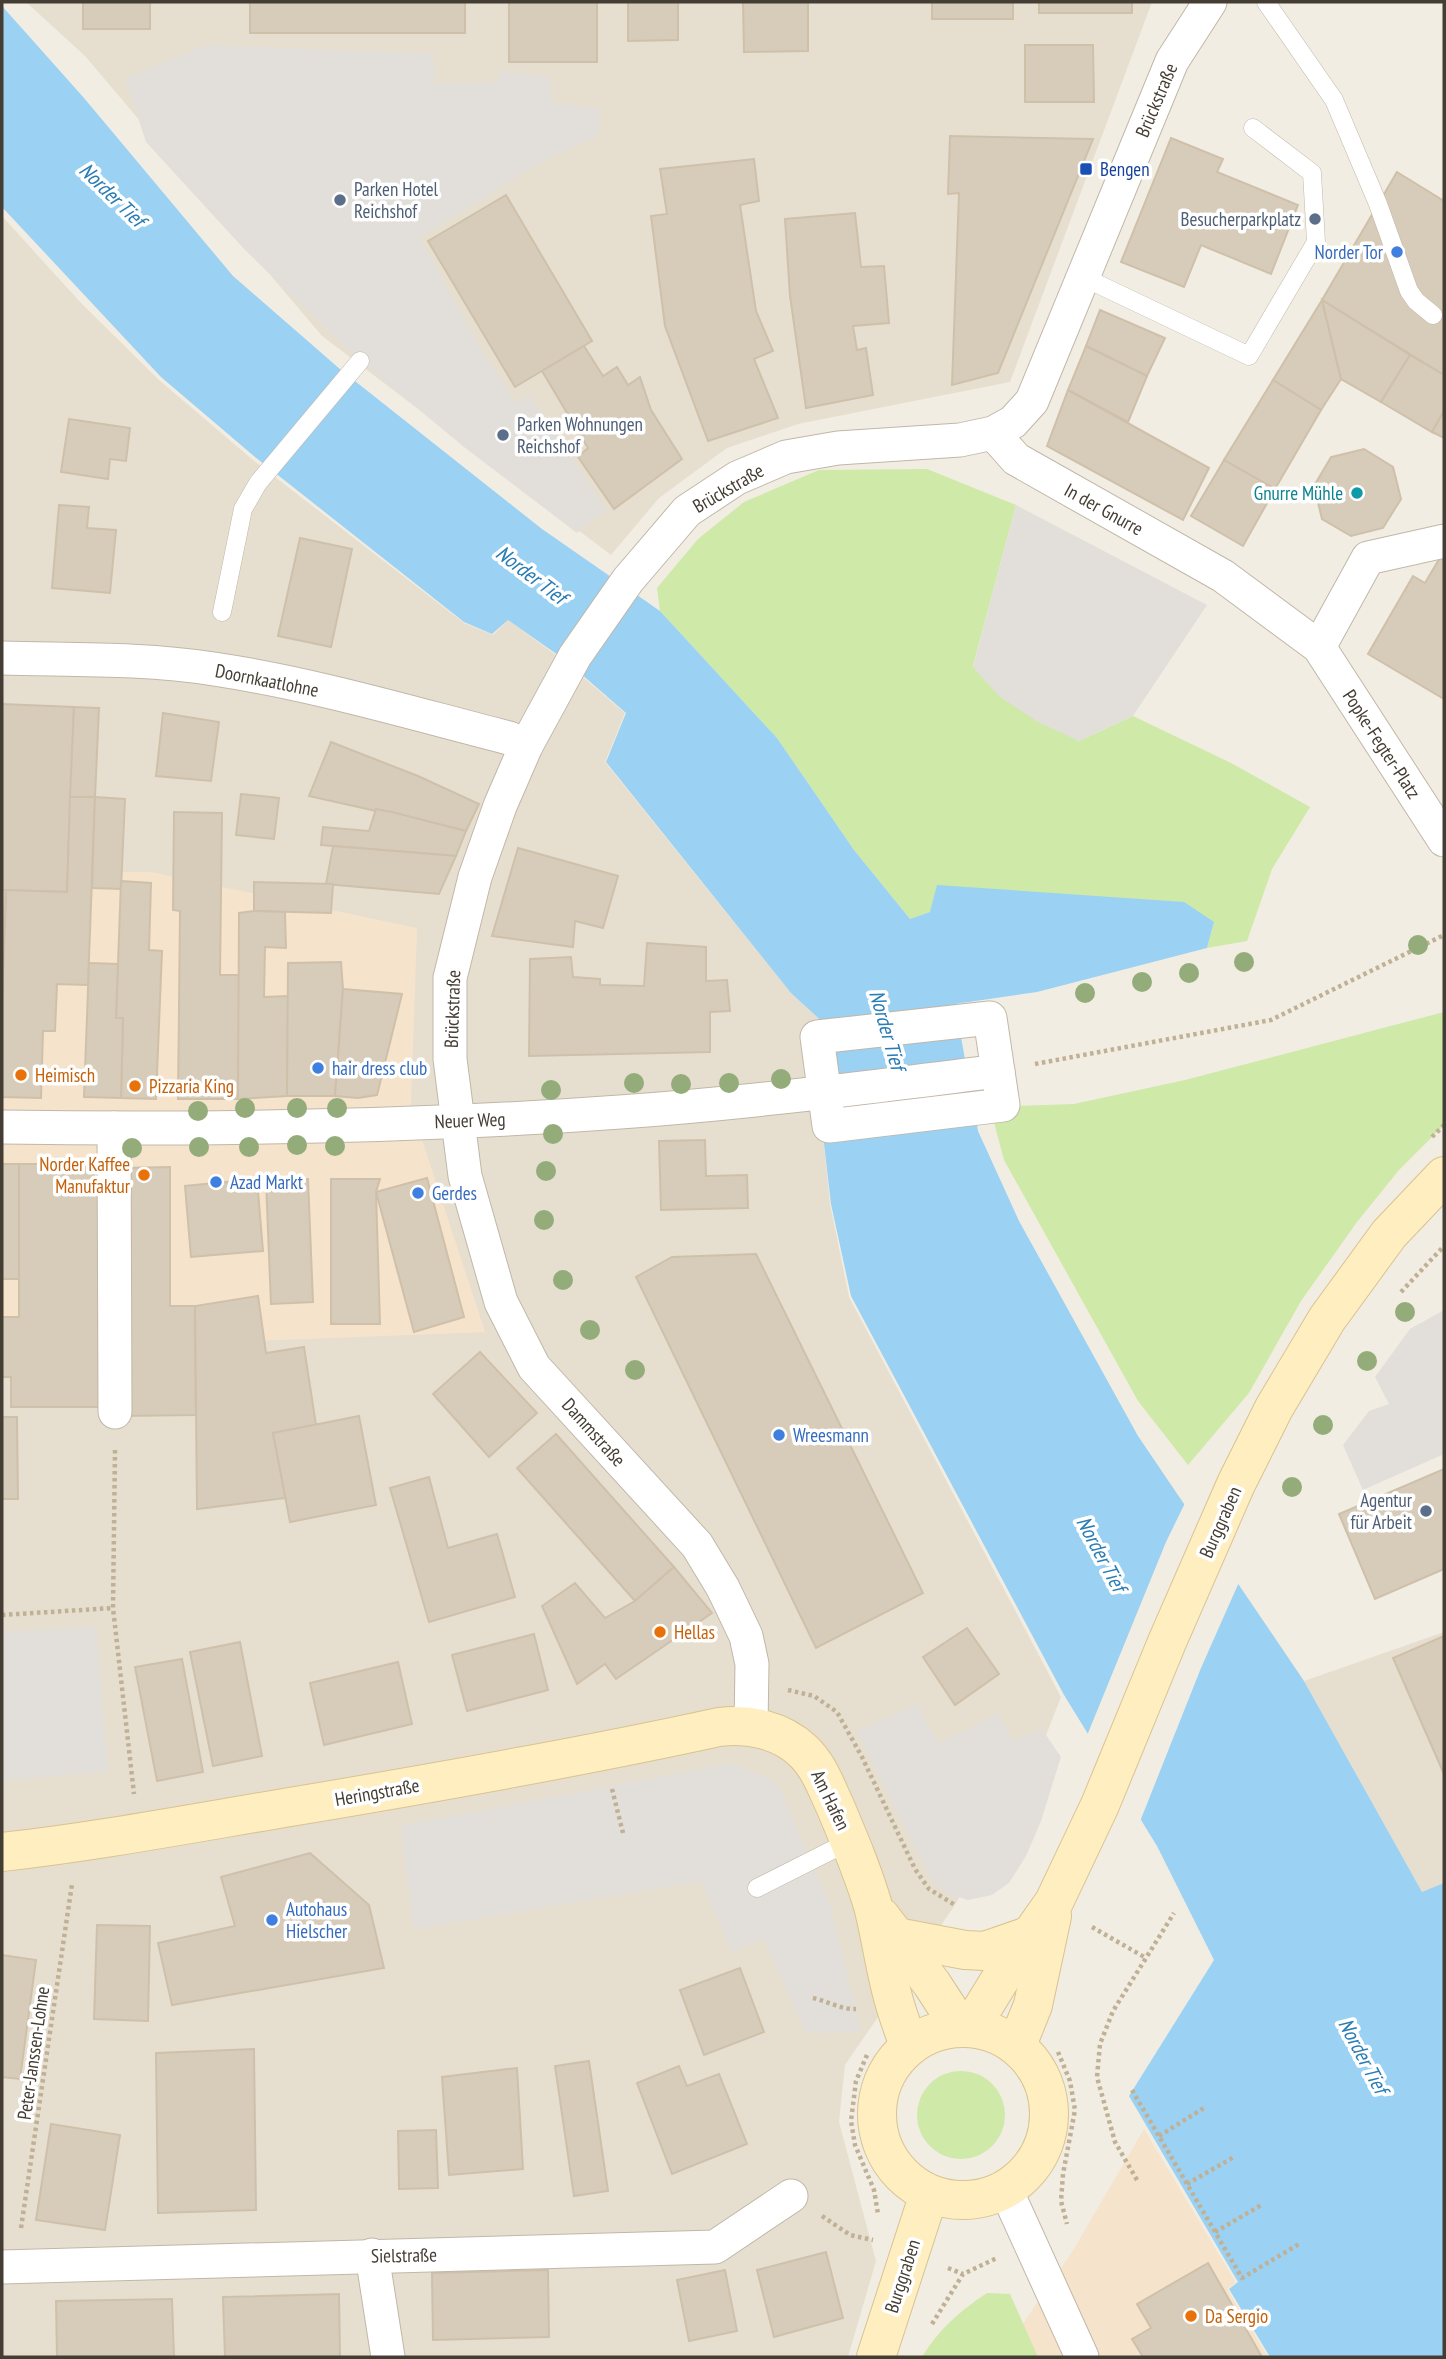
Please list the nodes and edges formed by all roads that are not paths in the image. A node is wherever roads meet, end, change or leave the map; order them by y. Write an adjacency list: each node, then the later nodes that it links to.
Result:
1 (1210, 2): 4 (street, Brückstraße)
2 (1268, 4): 5 (lane)
3 (1253, 128): 4 (lane)
4 (1083, 277): 7 (street, Brückstraße)
5 (1433, 314)
6 (360, 361): 10 (lane)
7 (993, 433): 9 (street, In der Gnurre); 13 (street, Brückstraße)
8 (1444, 541): 11 (street)
9 (1223, 576): 11 (street, Popke-Fegter-Platz)
10 (222, 612)
11 (1319, 647): 14 (street, Popke-Fegter-Platz)
12 (2, 658): 13 (street, Doornkaatlohne)
13 (526, 746): 16 (street, Brückstraße)
14 (1444, 840)
15 (825, 1093): 15 (street, Neuer Weg); 16 (street, Neuer Weg)
16 (458, 1121): 18 (street, Neuer Weg); 21 (street, Dammstraße)
17 (2, 1127): 18 (street, Neuer Weg)
18 (114, 1128): 20 (street)
19 (1444, 1176): 25 (main road, Burggraben)
20 (115, 1412)
21 (751, 1726): 22 (main road, Am Hafen); 23 (main road, Heringstraße)
22 (850, 1840): 24 (lane); 26 (main road, Am Hafen)
23 (2, 1852)
24 (758, 1888)
25 (1054, 1902): 27 (main road, Burggraben); 30 (main road, Burggraben)
26 (873, 1907): 28 (main road, Am Hafen); 31 (main road, Am Hafen)
27 (1031, 1935): 28 (main road); 29 (main road, Burggraben)
28 (897, 1937): 29 (main road, Am Hafen)
29 (965, 2027): 30 (main road); 31 (main road)
30 (1017, 2045): 32 (main road)
31 (909, 2046): 33 (main road)
32 (1006, 2190): 33 (main road); 39 (street)
33 (929, 2194): 38 (main road, Burggraben)
34 (791, 2196): 35 (street, Sielstraße)
35 (372, 2255): 36 (street, Sielstraße); 37 (street)
36 (9, 2267)
37 (388, 2357)
38 (876, 2357)
39 (1082, 2357)

